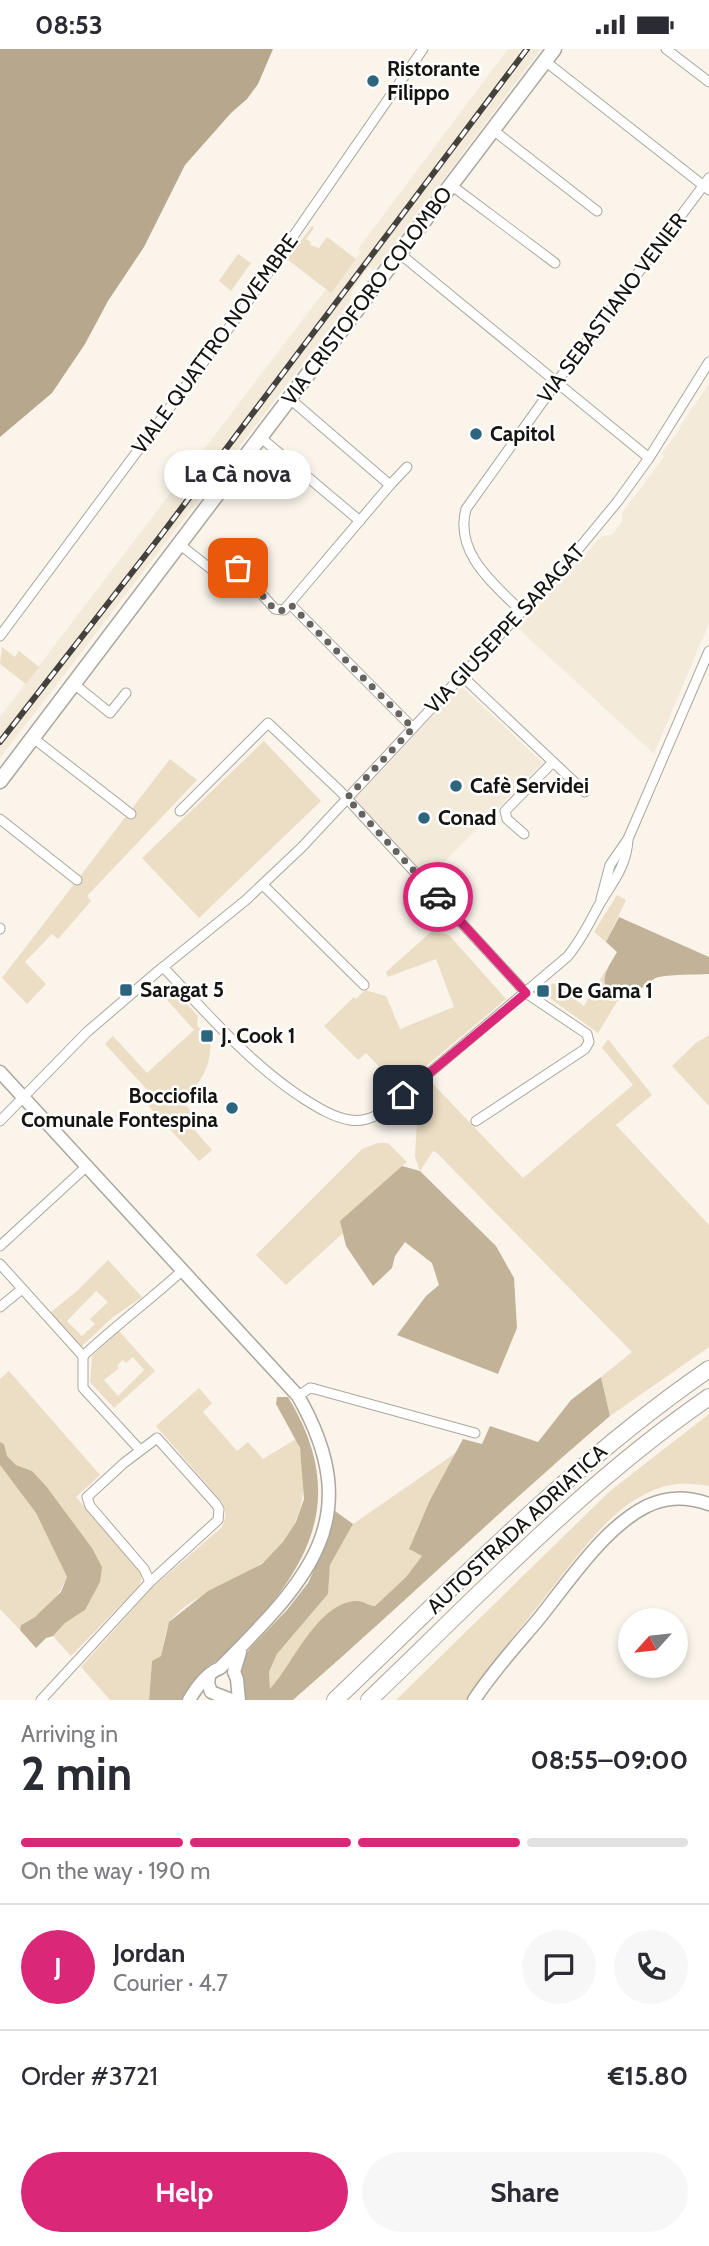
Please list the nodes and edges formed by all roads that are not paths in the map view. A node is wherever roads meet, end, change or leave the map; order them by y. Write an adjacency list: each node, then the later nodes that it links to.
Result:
1 (424, 49): 23 (street, VIALE QUATTRO NOVEMBRE)
2 (554, 49): 4 (main road, VIA CRISTOFORO COLOMBO)
3 (666, 49): 5 (street)
4 (545, 61): 6 (main road, VIA CRISTOFORO COLOMBO); 7 (street)
5 (709, 82)
6 (493, 130): 8 (main road, VIA CRISTOFORO COLOMBO); 9 (street)
7 (707, 184): 13 (street, VIA SEBASTIANO VENIER)
8 (451, 185): 10 (main road, VIA CRISTOFORO COLOMBO); 11 (street)
9 (597, 211)
10 (399, 253): 13 (street); 14 (main road, VIA CRISTOFORO COLOMBO)
11 (555, 263)
12 (709, 362): 16 (street, VIA GIUSEPPE SARAGAT)
13 (556, 383): 16 (street); 22 (street, VIA SEBASTIANO VENIER)
14 (289, 398): 15 (main road, VIA CRISTOFORO COLOMBO); 18 (street)
15 (260, 437): 19 (street); 20 (main road, VIA CRISTOFORO COLOMBO)
16 (649, 459): 22 (street, VIA GIUSEPPE SARAGAT)
17 (407, 467): 18 (street)
18 (390, 485): 19 (street)
19 (360, 521): 21 (street)
20 (179, 544): 21 (street); 26 (main road, VIA CRISTOFORO COLOMBO)
21 (291, 605): 28 (street)
22 (522, 612): 25 (street, VIA GIUSEPPE SARAGAT)
23 (0, 636)
24 (709, 651): 42 (street)
25 (462, 676): 28 (street, VIA GIUSEPPE SARAGAT); 30 (street)
26 (74, 684): 27 (street); 29 (main road, VIA CRISTOFORO COLOMBO)
27 (126, 692)
28 (413, 728): 33 (street, VIA GIUSEPPE SARAGAT)
29 (33, 738): 31 (main road, VIA CRISTOFORO COLOMBO); 35 (street)
30 (553, 762): 32 (street); 37 (street)
31 (0, 781)
32 (585, 792)
33 (347, 798): 34 (street); 39 (street, VIA GIUSEPPE SARAGAT); 42 (street)
34 (180, 811)
35 (131, 814)
36 (0, 819): 38 (street)
37 (524, 834)
38 (77, 880)
39 (263, 885): 40 (street, VIA GIUSEPPE SARAGAT); 41 (street)
40 (163, 967): 42 (street); 44 (street, VIA GIUSEPPE SARAGAT)
41 (364, 985)
42 (526, 993): 46 (street)
43 (0, 1072): 44 (main road)
44 (23, 1097): 45 (street, VIA GIUSEPPE SARAGAT); 47 (main road)
45 (0, 1121)
46 (477, 1121)
47 (87, 1165): 48 (street); 50 (main road)
48 (0, 1246)
49 (0, 1263): 51 (street)
50 (183, 1270): 53 (street); 55 (main road)
51 (22, 1289): 52 (street); 53 (street)
52 (0, 1307)
53 (82, 1356): 58 (street)
54 (709, 1369): 69 (highway, AUTOSTRADA ADRIATICA)
55 (298, 1396): 57 (street); 61 (main road)
56 (709, 1397): 70 (highway, AUTOSTRADA ADRIATICA)
57 (475, 1433)
58 (140, 1450): 60 (street); 60 (street)
59 (709, 1504): 71 (main road)
60 (150, 1582): 68 (street)
61 (242, 1645): 62 (main road); 63 (main road)
62 (220, 1668): 63 (main road); 64 (main road)
63 (234, 1672): 66 (main road)
64 (209, 1677): 65 (main road); 67 (main road)
65 (211, 1692): 66 (main road); 67 (main road)
66 (233, 1696)
67 (190, 1698)
68 (41, 1700)
69 (335, 1700)
70 (369, 1700)
71 (474, 1700)

